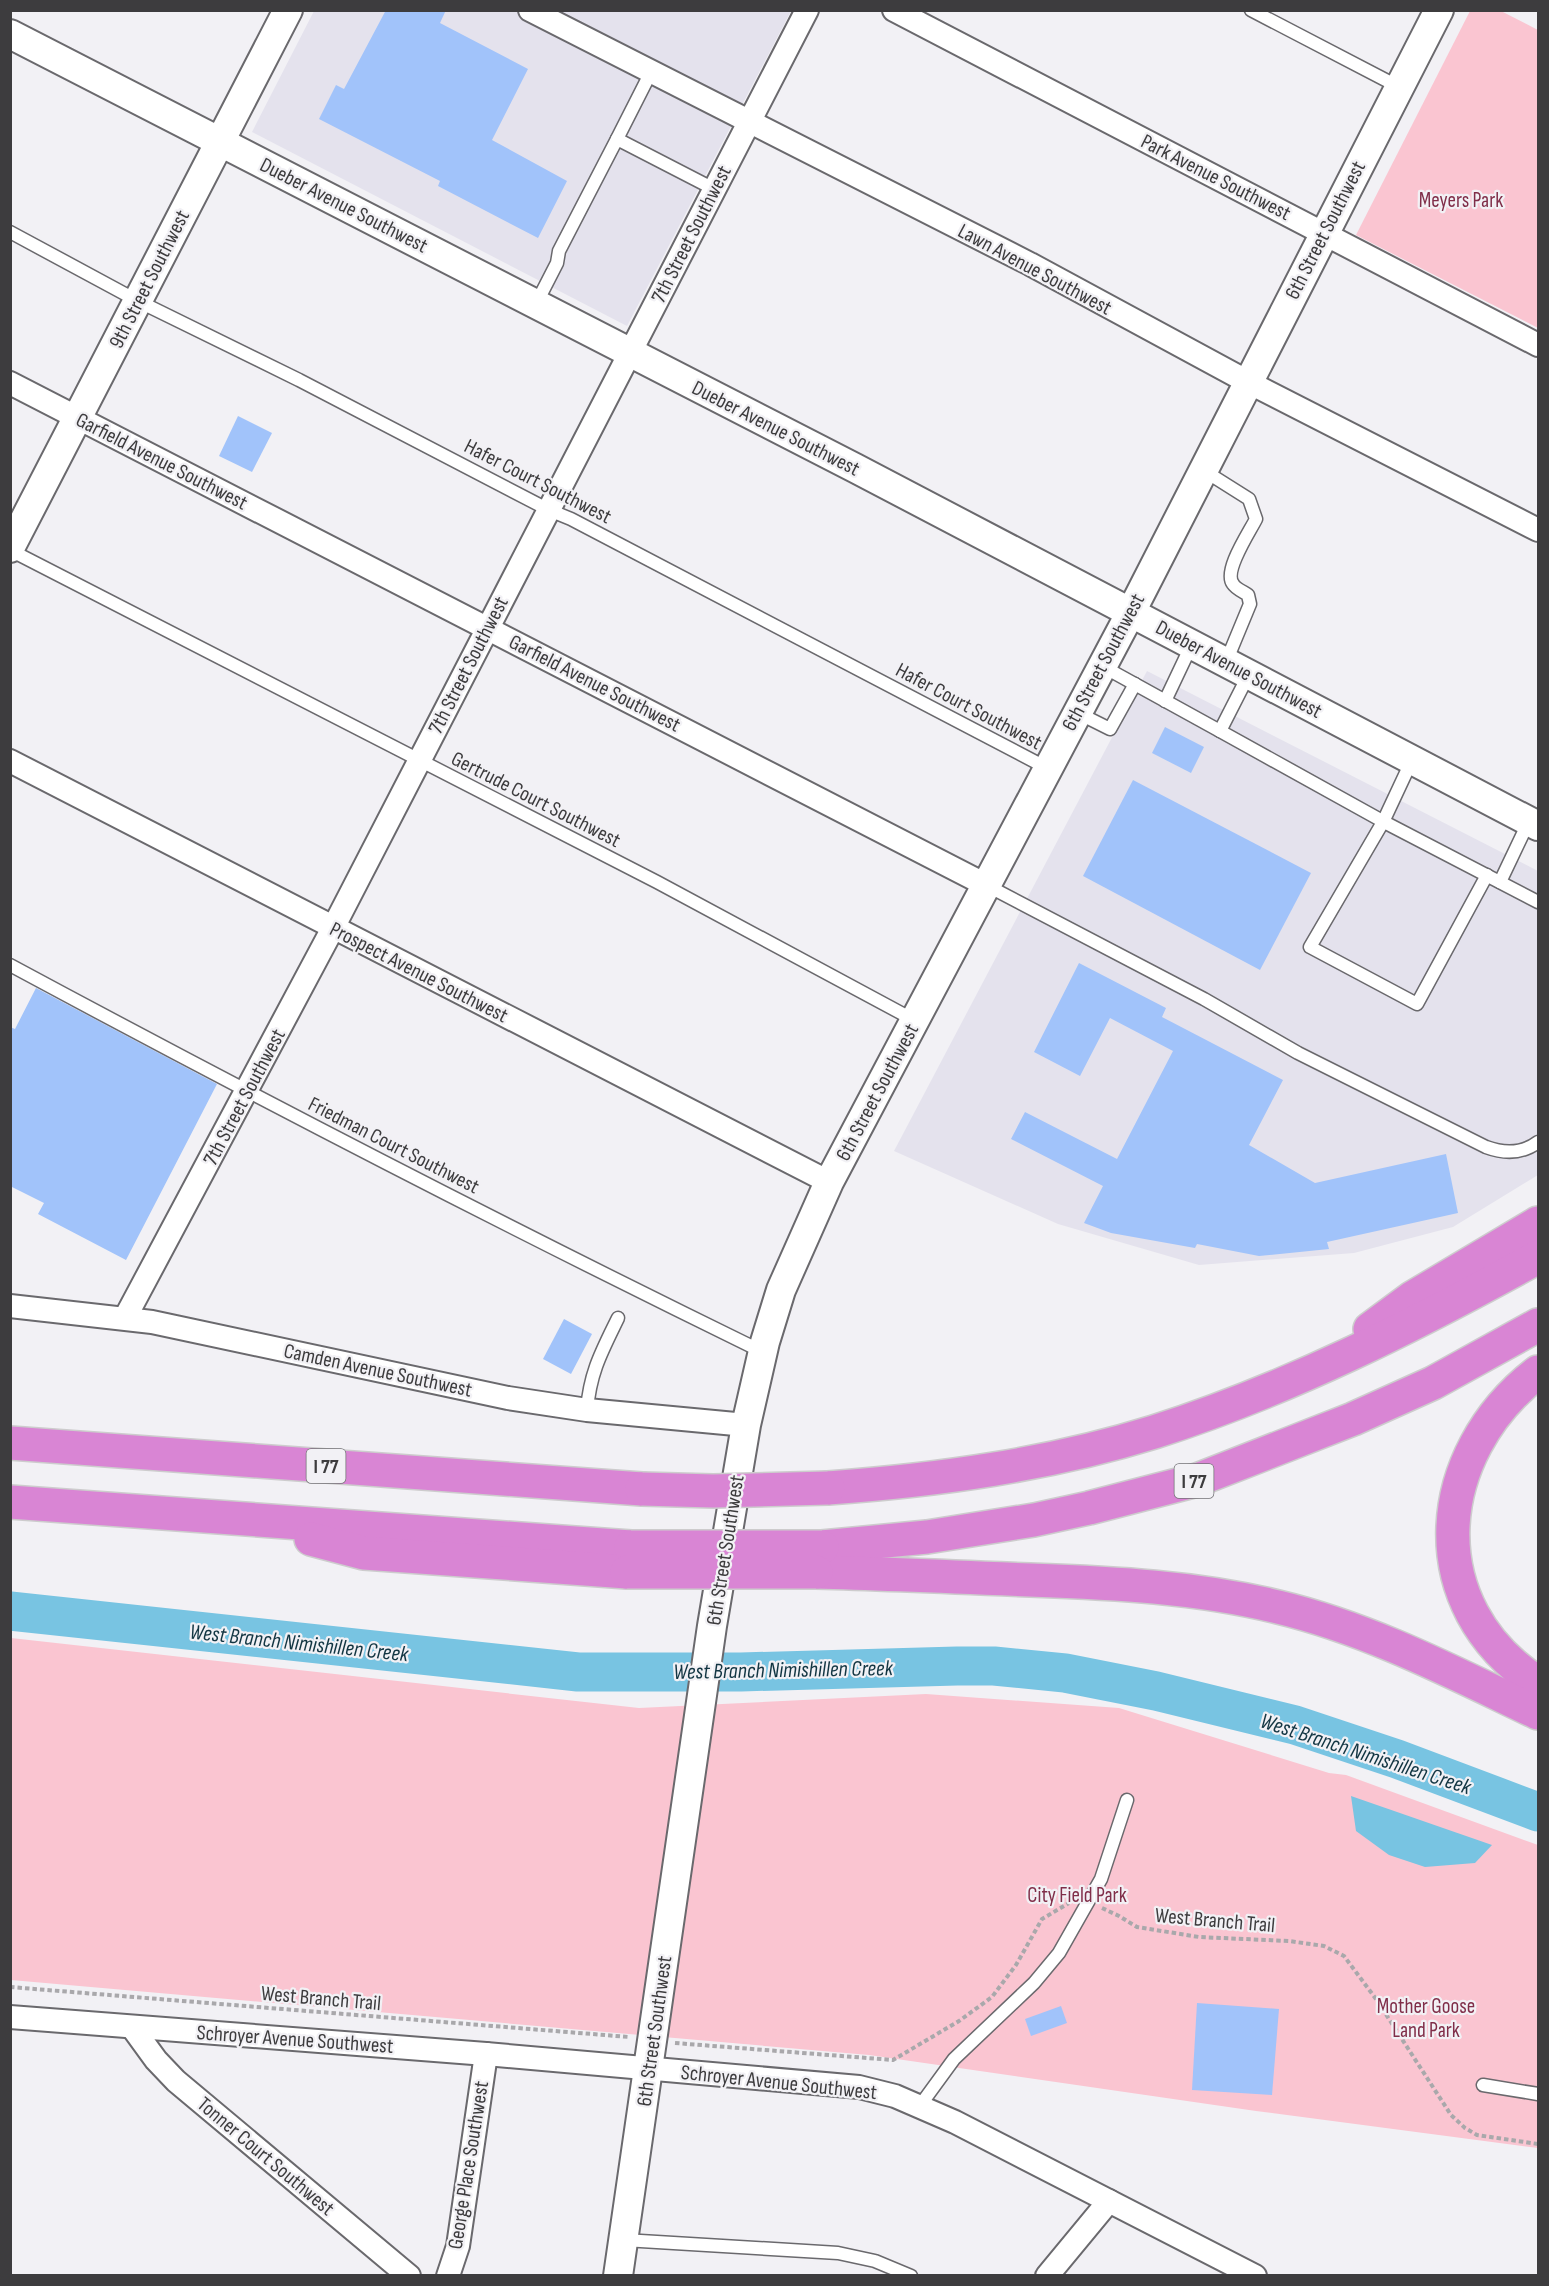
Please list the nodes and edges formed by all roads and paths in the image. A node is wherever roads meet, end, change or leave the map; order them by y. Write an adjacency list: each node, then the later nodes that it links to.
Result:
1 (288, 10): 12 (street, 9th Street Southwest)
2 (530, 10): 8 (street, Lawn Avenue Southwest)
3 (807, 10): 10 (street, 7th Street Southwest)
4 (894, 10): 15 (street, Park Avenue Southwest)
5 (1251, 10): 9 (lane)
6 (1439, 10): 9 (street, 6th Street Southwest)
7 (10, 34): 12 (street, Dueber Avenue Southwest)
8 (651, 72): 10 (street, Lawn Avenue Southwest); 11 (lane)
9 (1399, 87): 15 (street, 6th Street Southwest)
10 (750, 121): 13 (street, 7th Street Southwest); 20 (street, Lawn Avenue Southwest)
11 (617, 140): 13 (lane); 17 (lane)
12 (220, 141): 16 (street, 9th Street Southwest); 17 (street, Dueber Avenue Southwest)
13 (714, 189): 19 (street, 7th Street Southwest)
14 (10, 232): 16 (lane, Hafer Court Southwest)
15 (1324, 233): 18 (street, Park Avenue Southwest); 20 (street, 6th Street Southwest)
16 (138, 301): 22 (street, 9th Street Southwest); 24 (lane, Hafer Court Southwest)
17 (536, 304): 19 (street, Dueber Avenue Southwest)
18 (1539, 345)
19 (630, 352): 24 (street, 7th Street Southwest); 27 (street, Dueber Avenue Southwest)
20 (1248, 382): 23 (street, 6th Street Southwest); 25 (street, Lawn Avenue Southwest)
21 (10, 383): 22 (street, Garfield Avenue Southwest)
22 (78, 418): 26 (street, 9th Street Southwest); 28 (street, Garfield Avenue Southwest)
23 (1203, 470): 27 (street, 6th Street Southwest); 31 (lane)
24 (549, 510): 28 (street, 7th Street Southwest); 39 (lane, Hafer Court Southwest)
25 (1539, 530)
26 (10, 549): 38 (lane, Gertrude Court Southwest)
27 (1131, 612): 29 (street, Dueber Avenue Southwest); 30 (street, 6th Street Southwest)
28 (488, 627): 38 (street, 7th Street Southwest); 44 (street, Garfield Avenue Southwest)
29 (1191, 644): 31 (street, Dueber Avenue Southwest); 33 (lane)
30 (1102, 666): 32 (lane); 34 (street, 6th Street Southwest)
31 (1237, 668): 35 (lane); 36 (street, Dueber Avenue Southwest)
32 (1135, 684): 33 (lane); 34 (lane)
33 (1165, 701): 35 (lane)
34 (1076, 713): 39 (street, 6th Street Southwest)
35 (1220, 731): 40 (lane)
36 (1412, 760): 40 (lane); 41 (street, Dueber Avenue Southwest)
37 (10, 761): 46 (street, Prospect Avenue Southwest)
38 (418, 761): 46 (street, 7th Street Southwest); 48 (lane, Gertrude Court Southwest)
39 (1047, 768): 44 (street, 6th Street Southwest)
40 (1383, 822): 42 (lane); 42 (lane)
41 (1534, 824): 43 (lane)
42 (1487, 875): 43 (lane)
43 (1500, 882): 45 (lane)
44 (986, 885): 48 (street, 6th Street Southwest); 50 (lane)
45 (1539, 902)
46 (333, 928): 49 (street, 7th Street Southwest); 51 (street, Prospect Avenue Southwest)
47 (10, 965): 49 (lane, Friedman Court Southwest)
48 (914, 1020): 51 (street, 6th Street Southwest)
49 (246, 1092): 55 (street, 7th Street Southwest); 58 (lane, Friedman Court Southwest)
50 (1539, 1142)
51 (829, 1182): 58 (street, 6th Street Southwest)
52 (1539, 1223): 59 (highway)
53 (1539, 1257): 59 (highway, I 77)
54 (10, 1306): 55 (street, Camden Avenue Southwest)
55 (125, 1318): 61 (street, Camden Avenue Southwest)
56 (618, 1318): 61 (lane)
57 (1539, 1325): 65 (highway, I 77)
58 (763, 1352): 62 (street, 6th Street Southwest)
59 (1316, 1370): 63 (highway, I 77, bridge)
60 (1539, 1372): 66 (highway)
61 (587, 1410): 62 (street, Camden Avenue Southwest)
62 (746, 1425): 76 (street, 6th Street Southwest)
63 (10, 1443)
64 (10, 1502): 65 (highway, I 77, bridge)
65 (819, 1560): 67 (highway)
66 (1539, 1683)
67 (1539, 1713)
68 (1127, 1800): 69 (lane)
69 (1088, 1902): 74 (path); 79 (lane); 80 (path, West Branch Trail)
70 (10, 1987): 73 (path, West Branch Trail)
71 (10, 2017): 72 (street, Schroyer Avenue Southwest)
72 (132, 2026): 75 (street, Schroyer Avenue Southwest); 83 (street, Tonner Court Southwest)
73 (629, 2037)
74 (686, 2044)
75 (486, 2054): 76 (street, Schroyer Avenue Southwest); 84 (street, George Place Southwest)
76 (648, 2068): 79 (street, Schroyer Avenue Southwest); 82 (street, 6th Street Southwest)
77 (1483, 2085): 78 (lane)
78 (1539, 2094)
79 (919, 2107): 81 (street, Schroyer Avenue Southwest)
80 (1539, 2144)
81 (1109, 2201): 87 (street); 88 (street, Schroyer Avenue Southwest)
82 (624, 2240): 85 (street, 6th Street Southwest); 86 (lane)
83 (395, 2271)
84 (448, 2276)
85 (618, 2276)
86 (911, 2276)
87 (1047, 2276)
88 (1255, 2276)

